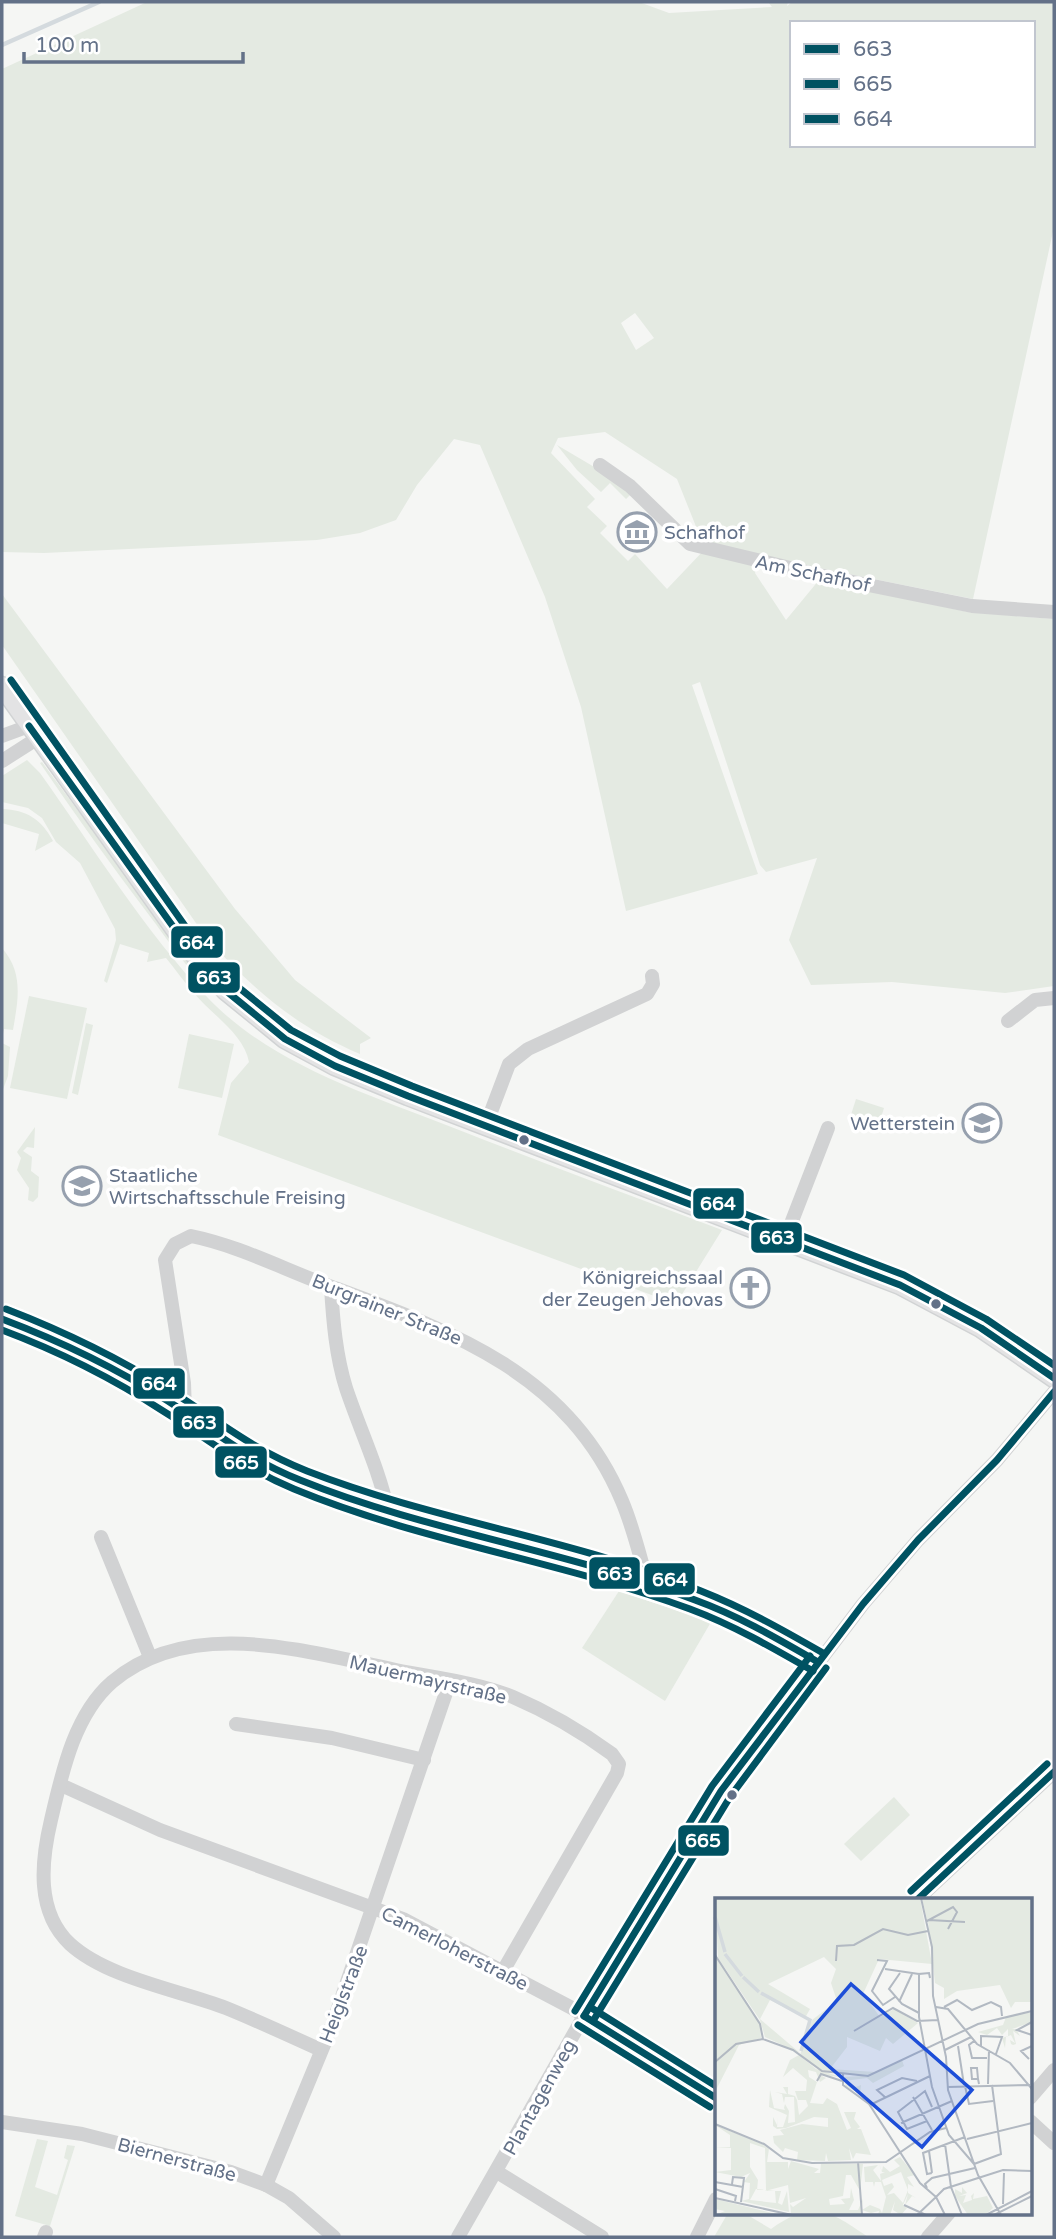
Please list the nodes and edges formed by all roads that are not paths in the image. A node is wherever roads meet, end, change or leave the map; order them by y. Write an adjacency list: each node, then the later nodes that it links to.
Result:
1 (600, 465): 2 (street, Am Schafhof)
2 (1054, 612)
3 (2, 686): 4 (main road)
4 (33, 732): 5 (street); 6 (street); 10 (main road)
5 (2, 736)
6 (2, 761)
7 (652, 976): 10 (street)
8 (1054, 998): 9 (street)
9 (1008, 1021)
10 (486, 1125): 12 (main road)
11 (828, 1128): 12 (street)
12 (785, 1239): 15 (main road)
13 (331, 1287): 17 (street, Burgrainer Straße); 18 (street); 20 (street, Burgrainer Straße)
14 (2, 1319): 17 (street)
15 (1054, 1378)
16 (1054, 1392): 22 (street, Plantagenweg)
17 (185, 1412): 18 (street)
18 (388, 1511): 20 (street)
19 (102, 1537): 21 (street)
20 (647, 1582): 22 (street)
21 (150, 1657): 23 (street, Mauermayrstraße); 27 (street, Mauermayrstraße)
22 (818, 1662): 31 (street, Plantagenweg)
23 (450, 1681): 25 (street, Heiglstraße); 30 (street, Mauermayrstraße)
24 (236, 1724): 25 (street)
25 (424, 1760): 29 (street, Heiglstraße)
26 (1054, 1772): 28 (street)
27 (61, 1785): 29 (street, Camerloherstraße); 32 (street, Mauermayrstraße)
28 (919, 1898)
29 (374, 1908): 30 (street, Camerloherstraße); 32 (street, Heiglstraße)
30 (503, 1971): 31 (street, Camerloherstraße)
31 (584, 2016): 35 (street, Camerloherstraße); 39 (street, Plantagenweg)
32 (321, 2050): 40 (street, Heiglstraße)
33 (1054, 2070): 34 (street)
34 (1032, 2096)
35 (715, 2097)
36 (2, 2122): 40 (street, Biernerstraße)
37 (1032, 2123): 38 (street)
38 (1054, 2143)
39 (497, 2172): 44 (street, Plantagenweg); 45 (street)
40 (266, 2185): 43 (street, Biernerstraße)
41 (715, 2201): 46 (street)
42 (948, 2214): 47 (street)
43 (334, 2237)
44 (458, 2237)
45 (602, 2237)
46 (697, 2237)
47 (928, 2237)

